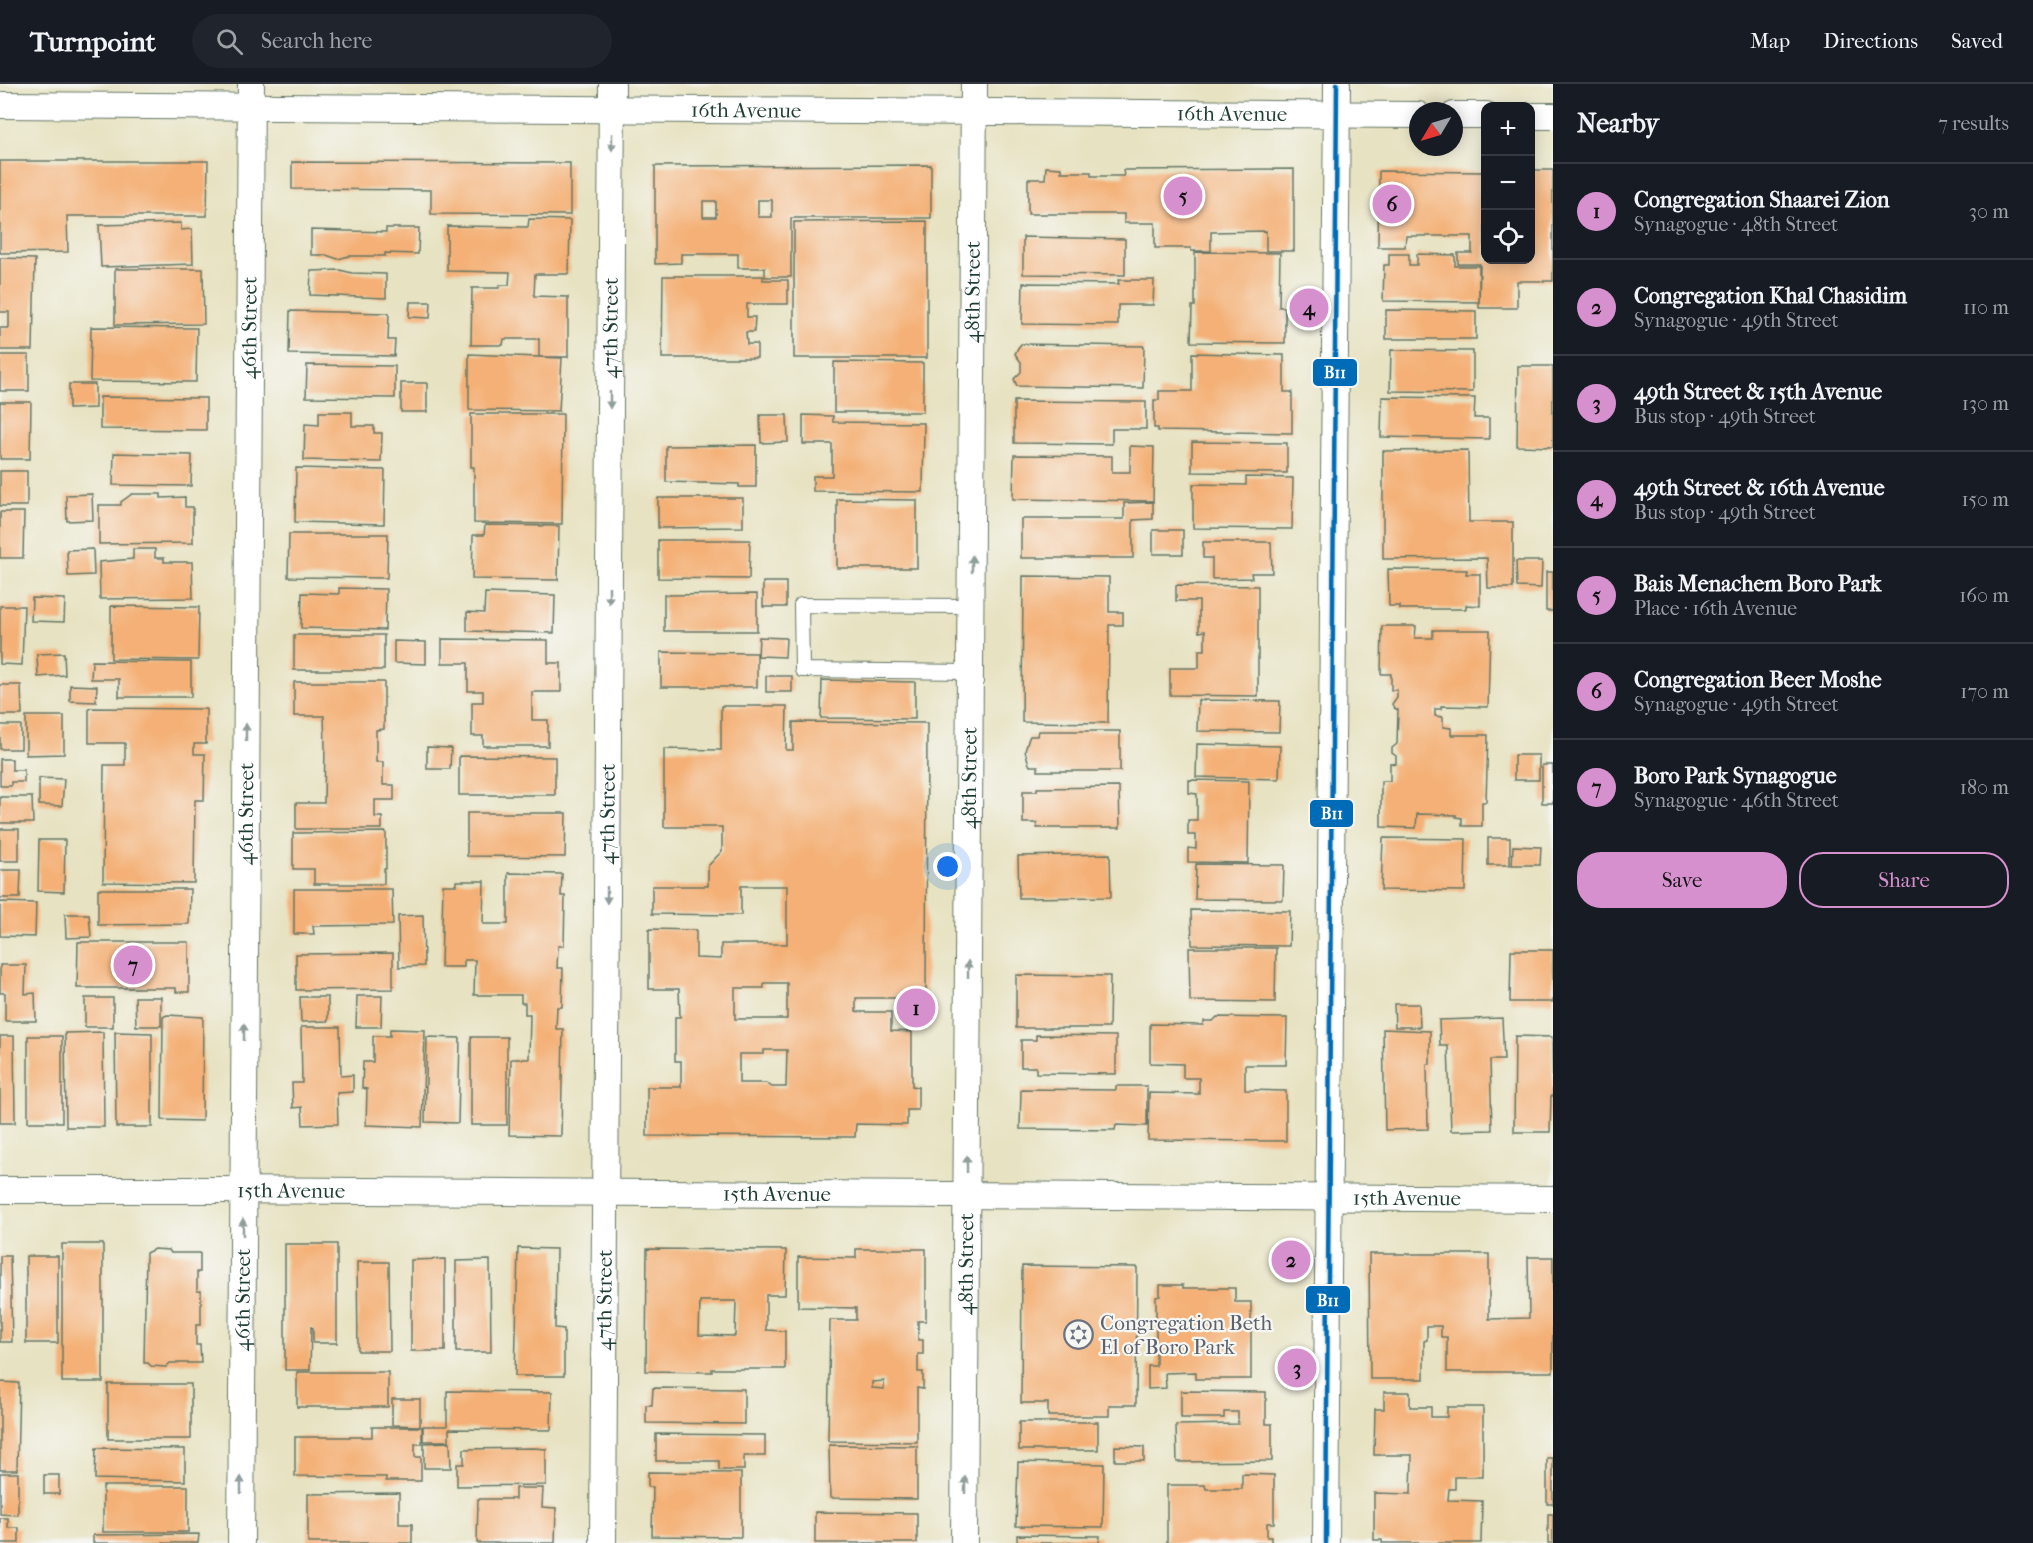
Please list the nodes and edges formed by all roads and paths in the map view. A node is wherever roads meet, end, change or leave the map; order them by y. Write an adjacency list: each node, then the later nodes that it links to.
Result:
1 (974, 84): 6 (street, 48th Street)
2 (1336, 84): 7 (street)
3 (251, 95): 4 (street, 16th Avenue); 5 (street, 16th Avenue); 16 (street, 46th Street, one-way to 3)
4 (612, 96): 6 (street, 16th Avenue); 17 (street, 47th Street, one-way to 17)
5 (0, 105)
6 (974, 111): 7 (street, 16th Avenue); 13 (street, 48th Street, one-way to 6)
7 (1336, 114): 8 (street, 16th Avenue); 19 (street)
8 (1409, 115)
9 (1463, 115): 10 (street)
10 (1481, 115)
11 (1535, 116): 12 (street)
12 (1553, 116)
13 (971, 606): 14 (street, 48th Street); 14 (lane)
14 (970, 672): 18 (street, 48th Street, one-way to 14)
15 (0, 1190): 16 (street, 15th Avenue)
16 (243, 1190): 17 (street, 15th Avenue); 21 (street, 46th Street, one-way to 16)
17 (605, 1193): 18 (street, 15th Avenue); 22 (street, 47th Street)
18 (967, 1196): 19 (street, 15th Avenue); 23 (street, 48th Street, one-way to 18)
19 (1328, 1198): 20 (street, 15th Avenue); 24 (street)
20 (1553, 1199)
21 (241, 1543)
22 (603, 1543)
23 (964, 1543)
24 (1326, 1543)

